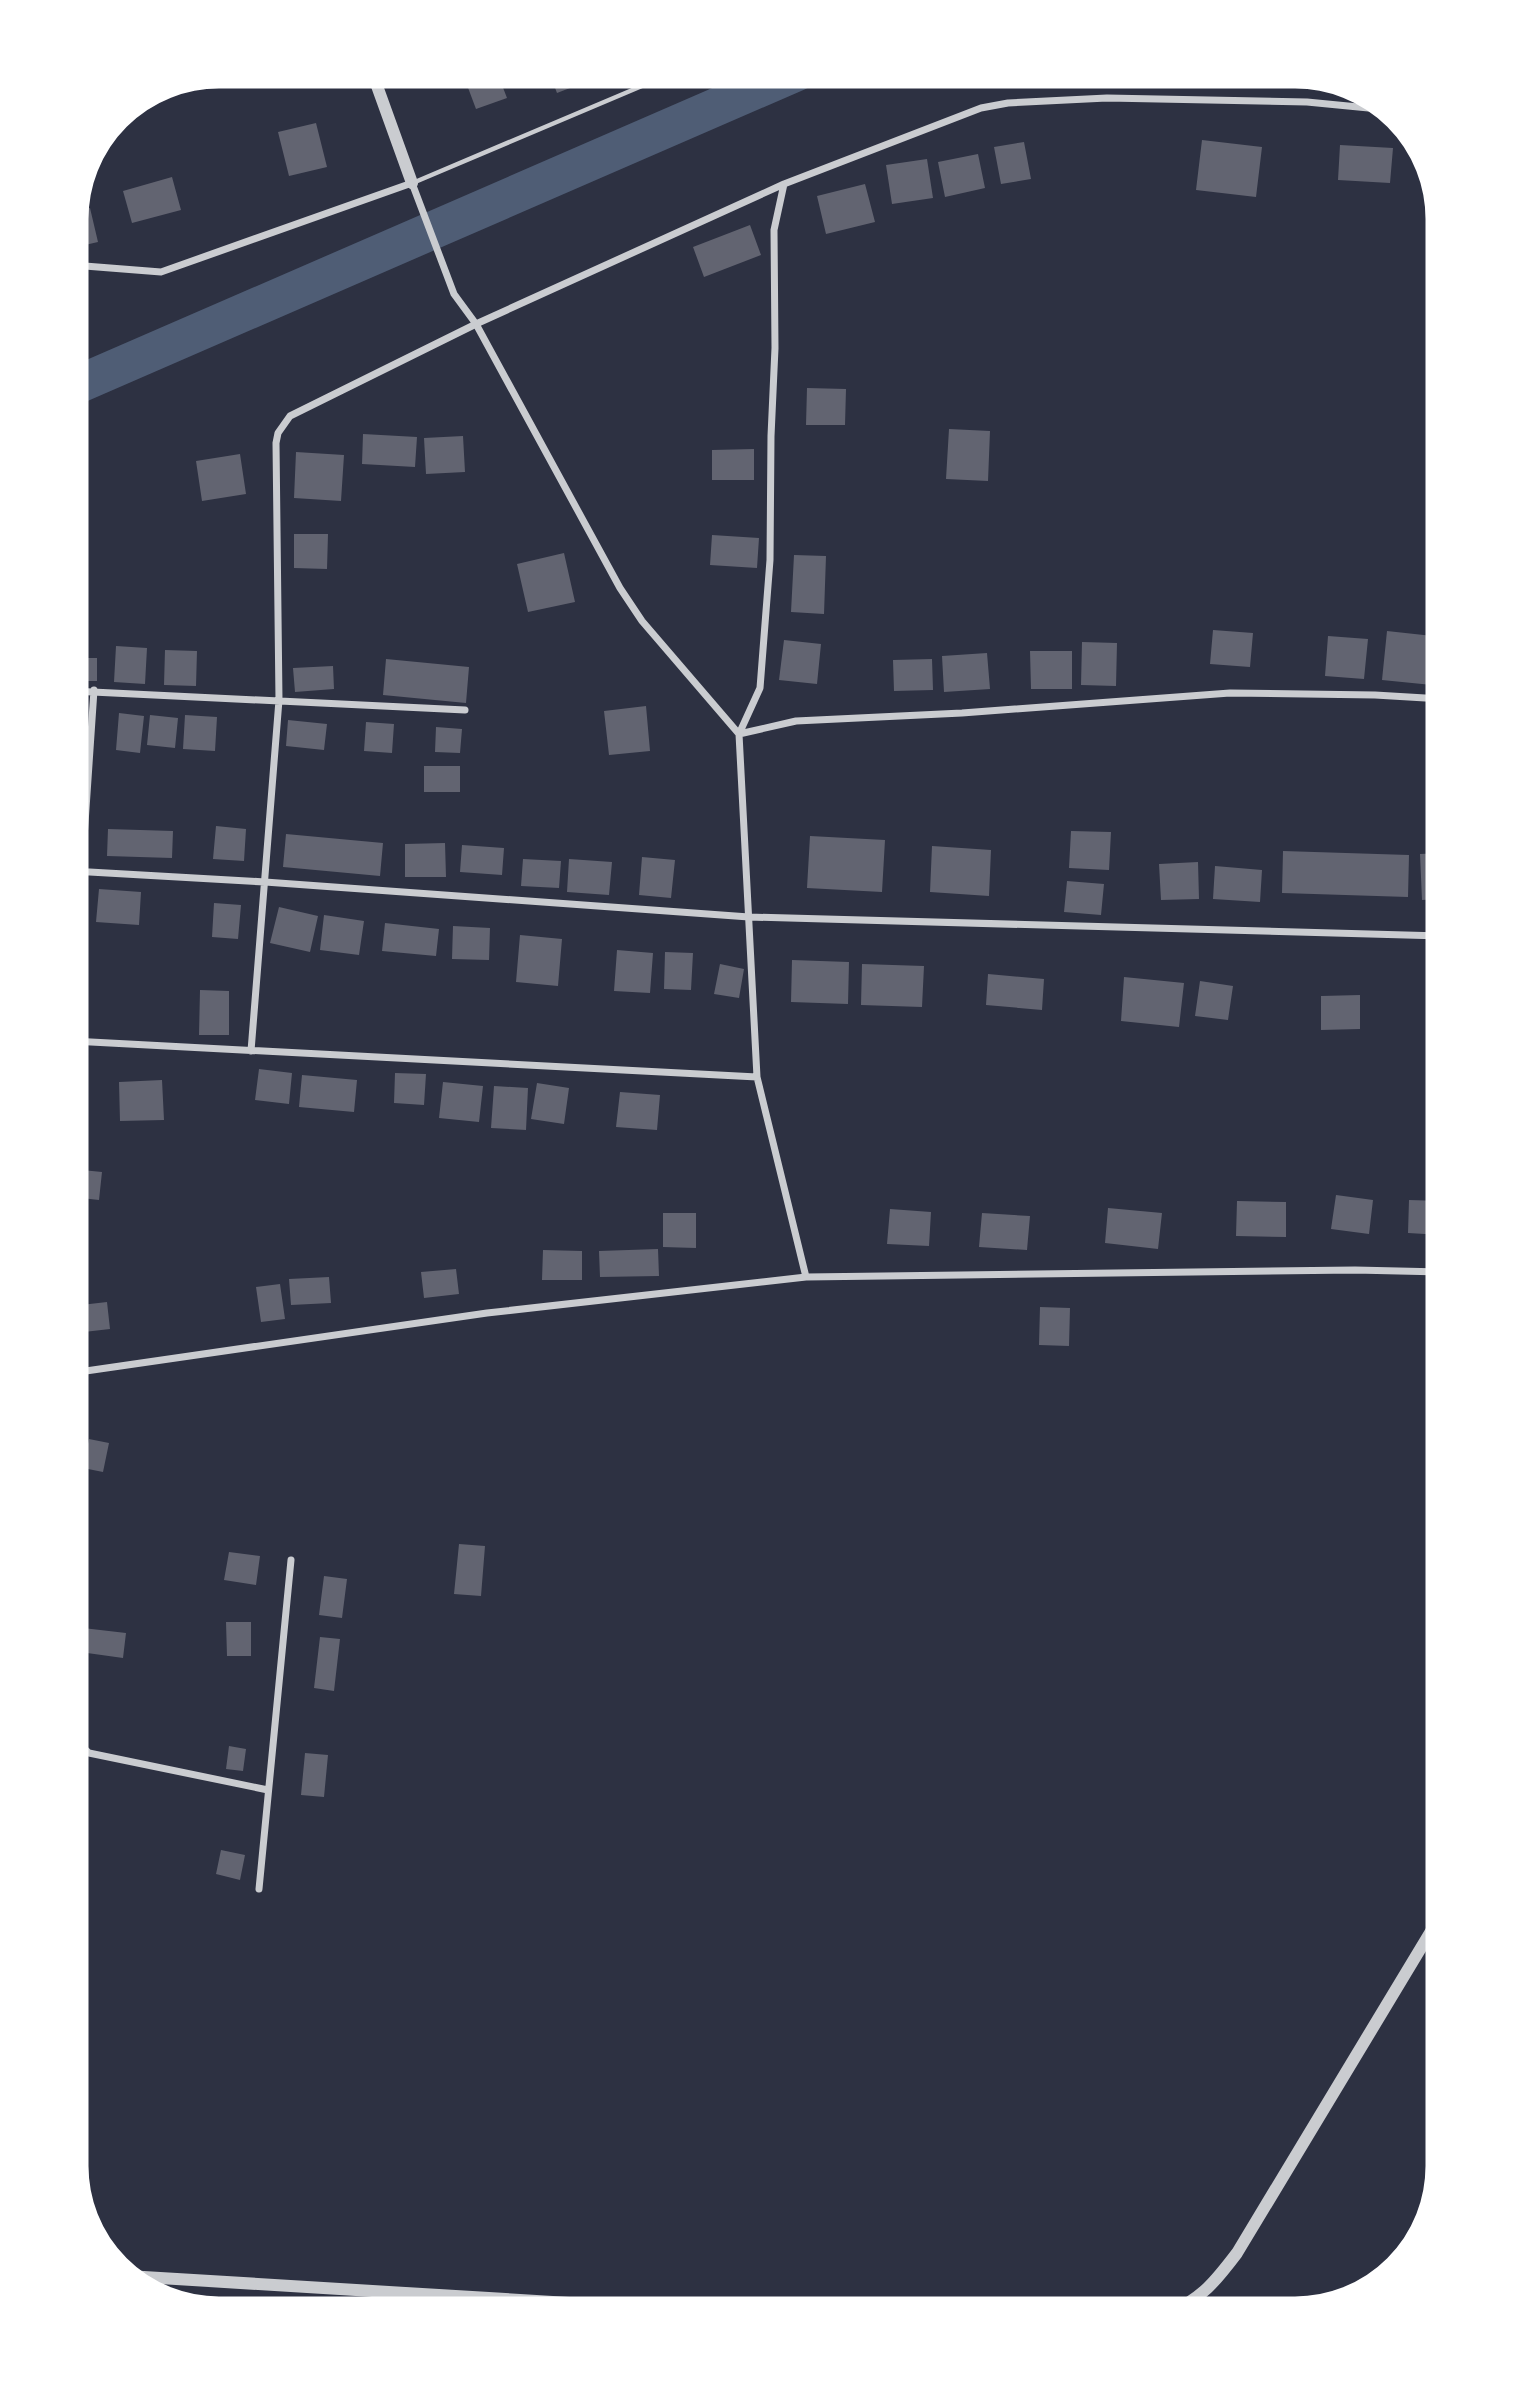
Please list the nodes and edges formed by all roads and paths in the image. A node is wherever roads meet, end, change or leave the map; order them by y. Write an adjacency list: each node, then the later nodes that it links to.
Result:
1 (376, 84): 4 (street)
2 (647, 84): 4 (lane)
3 (1372, 108): 5 (street)
4 (412, 183): 6 (street); 7 (street)
5 (784, 184): 7 (street); 13 (street)
6 (84, 266)
7 (476, 324): 11 (street); 13 (street)
8 (84, 690): 9 (street)
9 (94, 690): 11 (street); 14 (street)
10 (1430, 698): 13 (street)
11 (279, 700): 12 (street); 16 (street)
12 (464, 710)
13 (739, 734): 17 (street)
14 (84, 791)
15 (84, 871): 16 (street)
16 (265, 882): 17 (street); 20 (street)
17 (749, 917): 18 (street); 21 (street)
18 (1430, 936)
19 (84, 1042): 20 (street)
20 (251, 1051): 21 (street)
21 (757, 1077): 23 (street)
22 (1430, 1272): 23 (street)
23 (806, 1277): 24 (street)
24 (84, 1371)
25 (291, 1560): 27 (street)
26 (84, 1748): 27 (street)
27 (268, 1790): 28 (street)
28 (259, 1889)
29 (1430, 1933): 32 (street)
30 (143, 2277): 31 (street)
31 (536, 2301)
32 (1193, 2301)

